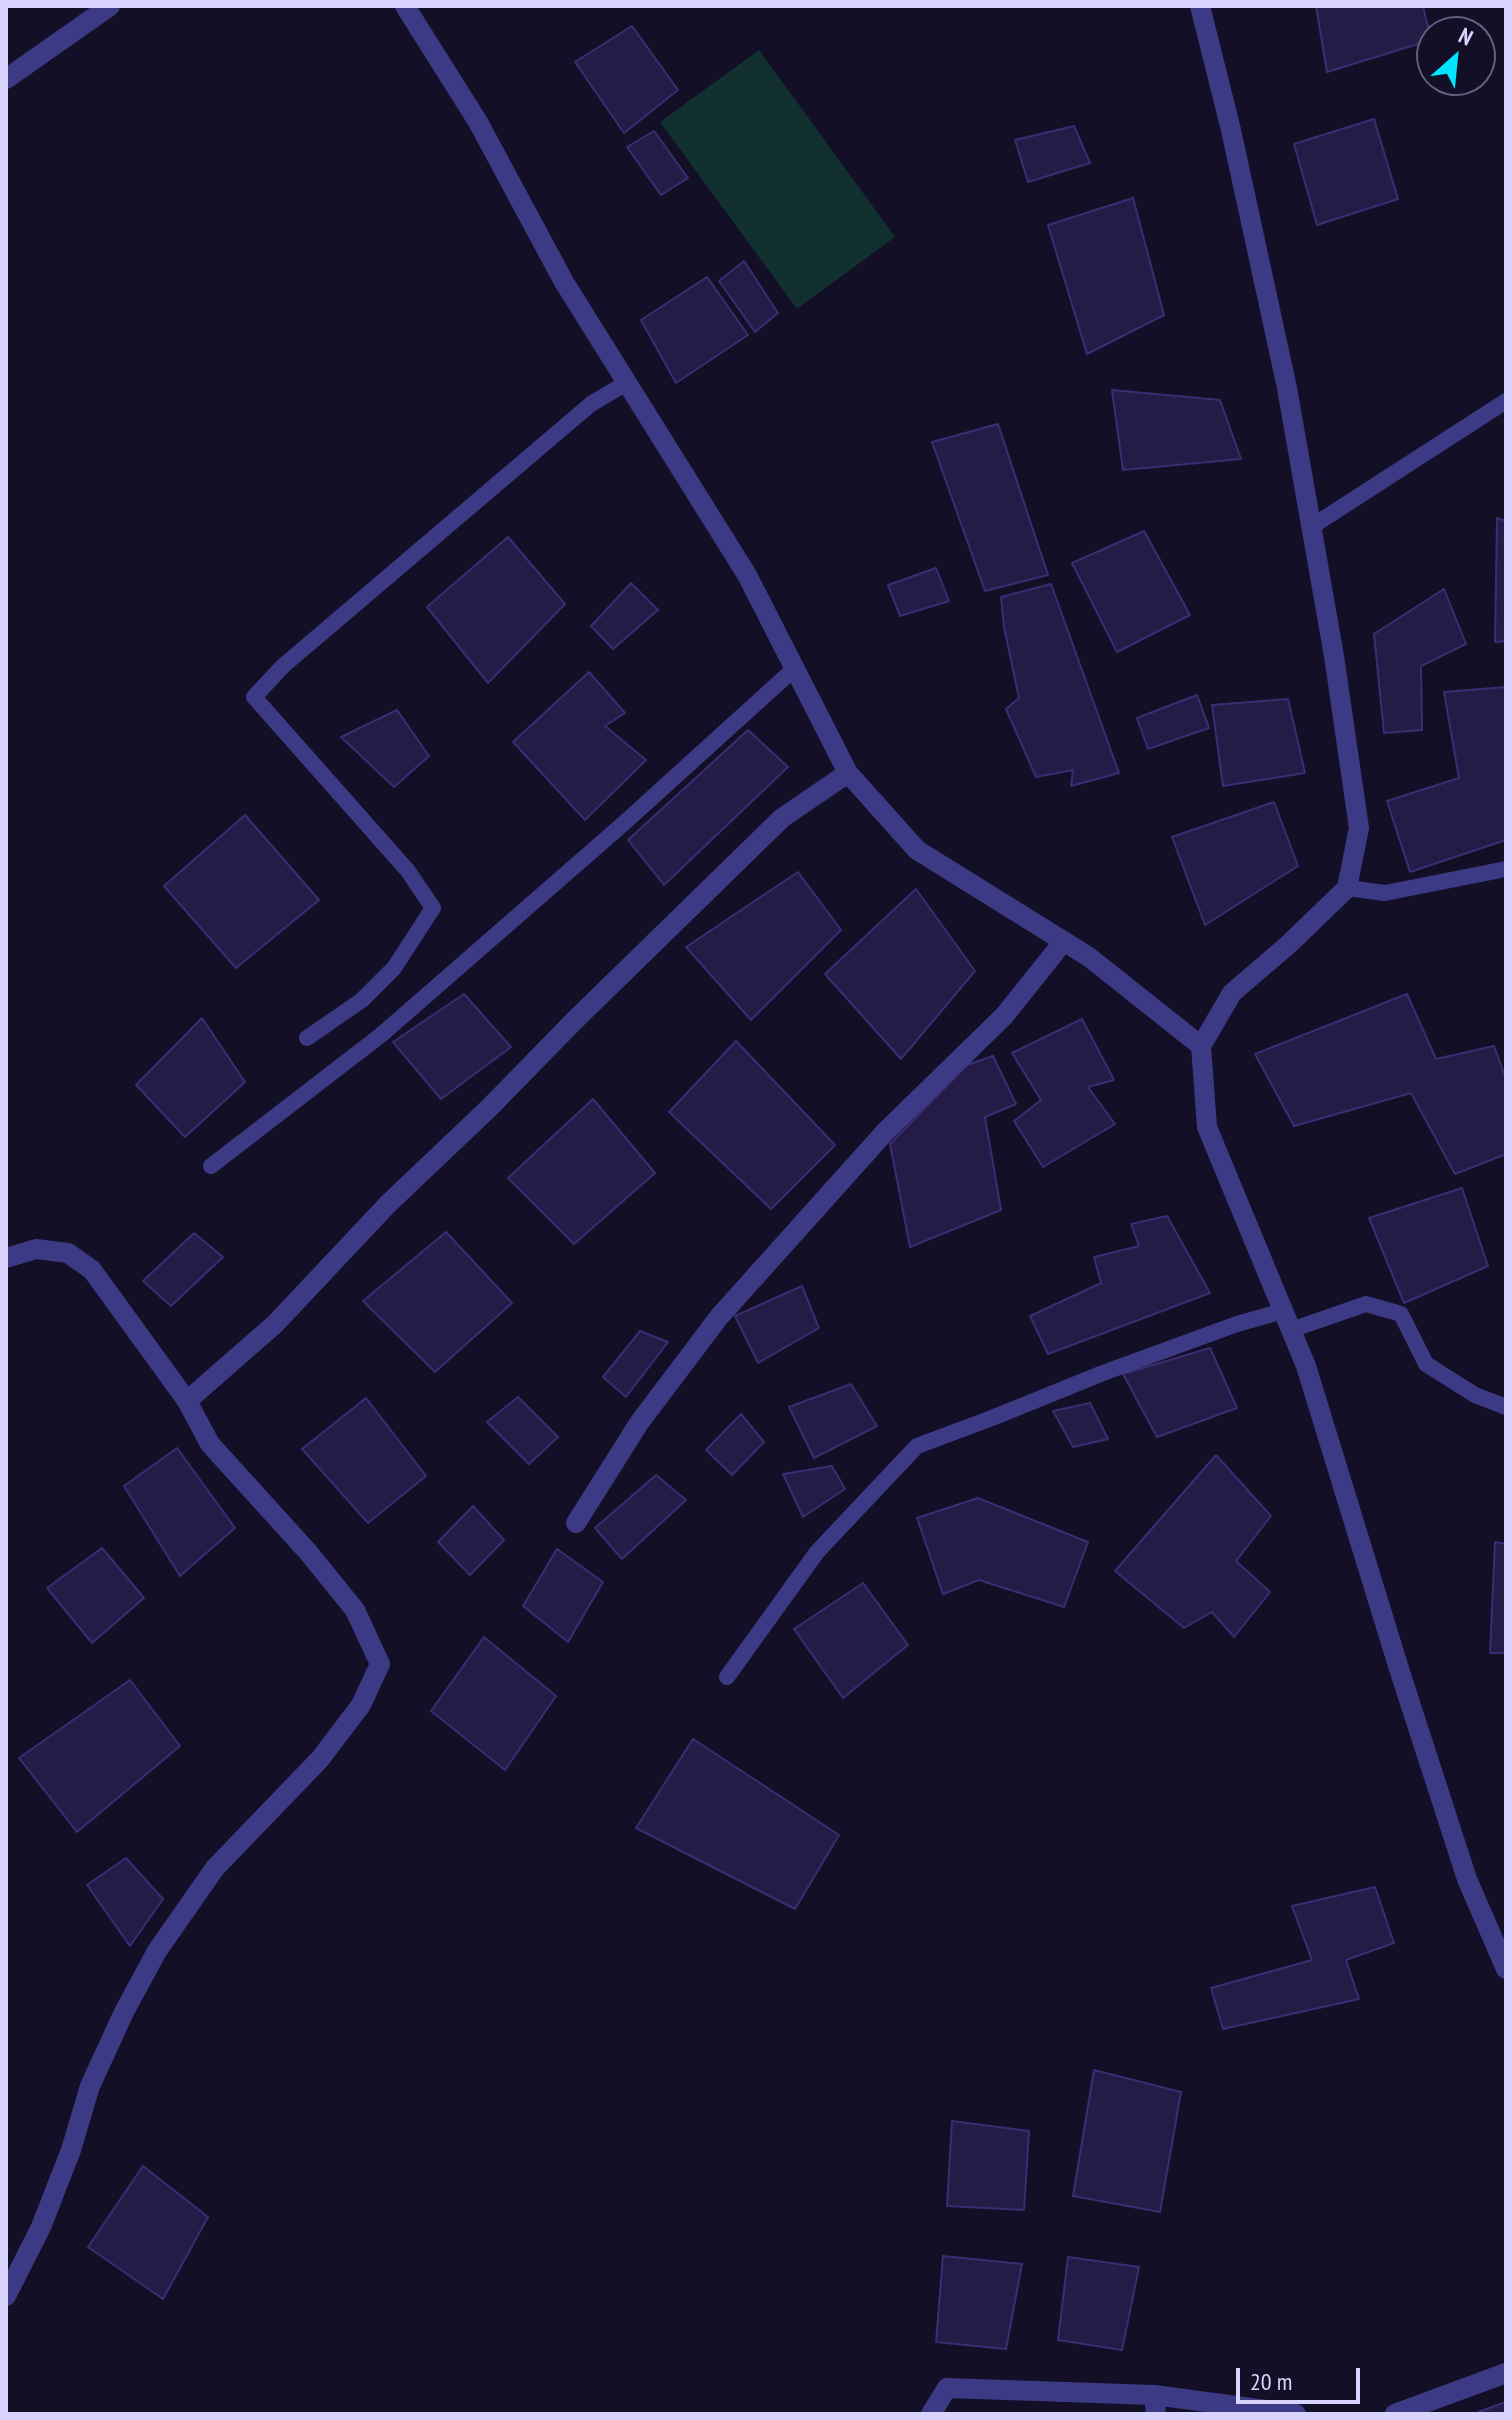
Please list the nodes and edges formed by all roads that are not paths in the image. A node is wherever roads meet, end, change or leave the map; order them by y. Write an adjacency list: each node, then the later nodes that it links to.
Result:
1 (110, 6): 4 (street)
2 (405, 6): 5 (street)
3 (1200, 6): 7 (street)
4 (6, 79)
5 (628, 382): 8 (street); 13 (lane)
6 (1506, 401): 7 (lane)
7 (1311, 527): 11 (street)
8 (794, 669): 9 (street); 15 (lane)
9 (848, 773): 12 (street); 18 (street)
10 (1506, 869): 11 (lane)
11 (1347, 888): 14 (street)
12 (1064, 941): 14 (street); 20 (street)
13 (307, 1038)
14 (1201, 1046): 17 (street)
15 (211, 1166)
16 (6, 1258): 18 (street)
17 (1287, 1320): 19 (lane); 21 (lane); 22 (street)
18 (187, 1401): 23 (street)
19 (1506, 1407)
20 (576, 1523)
21 (727, 1677)
22 (1506, 1969)
23 (6, 2296)
24 (1506, 2373): 28 (street)
25 (1155, 2404): 26 (street); 27 (street)
26 (931, 2414)
27 (1296, 2414)
28 (1395, 2414)

